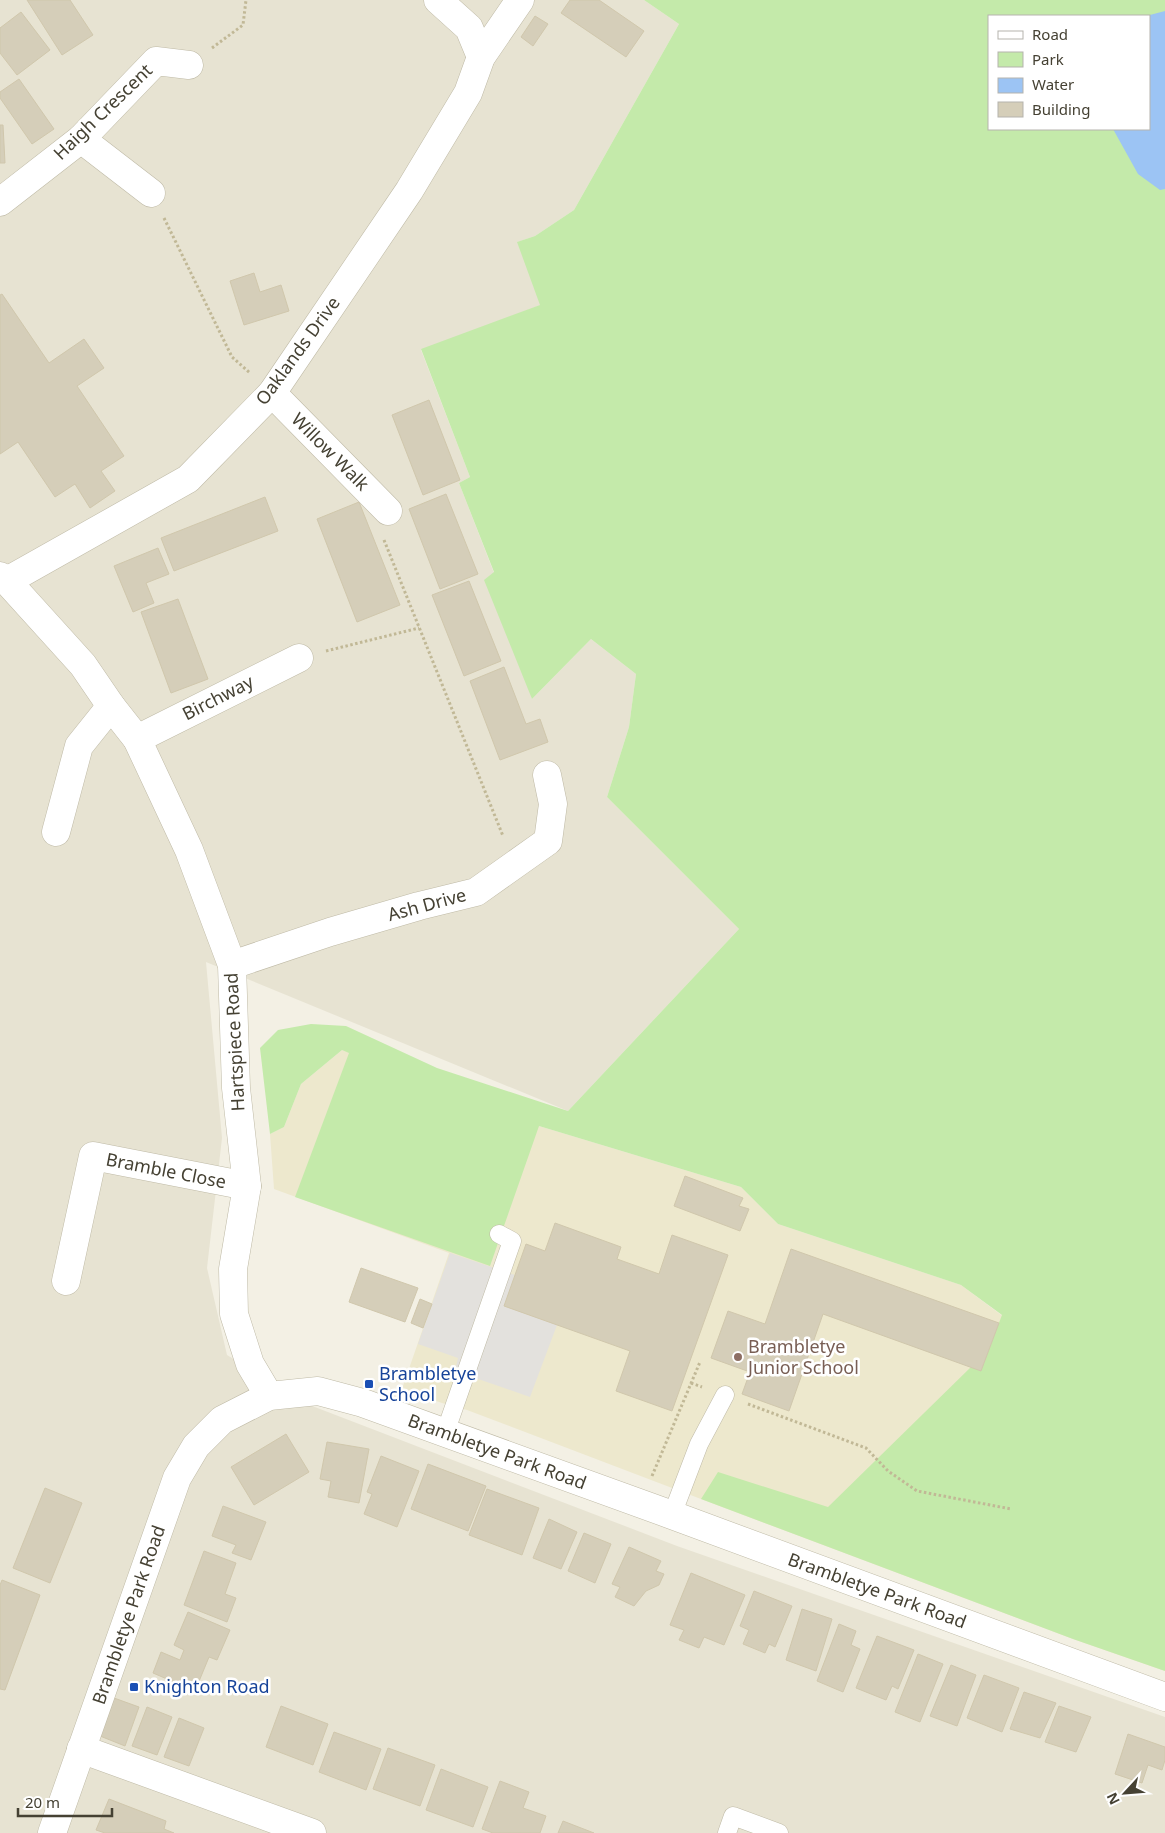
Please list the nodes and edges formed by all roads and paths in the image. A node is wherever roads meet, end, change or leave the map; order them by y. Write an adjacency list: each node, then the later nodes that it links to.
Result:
1 (246, 0): 5 (path)
2 (438, 0): 4 (street)
3 (520, 0): 4 (street, Oaklands Drive)
4 (481, 57): 9 (street, Oaklands Drive)
5 (189, 65): 6 (street, Haigh Crescent)
6 (81, 139): 7 (street); 8 (street, Haigh Crescent)
7 (151, 193): 9 (path)
8 (0, 202)
9 (272, 394): 10 (street, Willow Walk); 12 (street, Oaklands Drive)
10 (388, 511)
11 (383, 538): 13 (path)
12 (4, 579): 15 (street, Hartspiece Road)
13 (419, 628): 14 (path); 19 (path)
14 (299, 658): 16 (street, Birchway)
15 (111, 706): 16 (street, Hartspiece Road); 18 (street)
16 (137, 739): 20 (street, Hartspiece Road)
17 (547, 775): 19 (street, Ash Drive)
18 (56, 832)
19 (514, 865): 20 (street, Ash Drive)
20 (232, 965): 21 (street, Hartspiece Road)
21 (247, 1186): 23 (street, Bramble Close); 26 (street, Hartspiece Road)
22 (499, 1234): 28 (lane)
23 (66, 1281)
24 (700, 1362): 25 (path)
25 (691, 1383): 27 (path); 29 (path)
26 (269, 1396): 28 (street, Brambletye Park Road); 33 (street, Brambletye Park Road)
27 (726, 1396): 30 (path); 31 (lane)
28 (445, 1433): 29 (street, Brambletye Park Road)
29 (639, 1503): 31 (street, Brambletye Park Road)
30 (1011, 1509)
31 (672, 1515): 32 (street, Brambletye Park Road)
32 (1165, 1697)
33 (81, 1749): 34 (street, Brambletye Park Road); 35 (street)
34 (52, 1833)
35 (312, 1833)
36 (726, 1833): 37 (lane)
37 (779, 1833)

